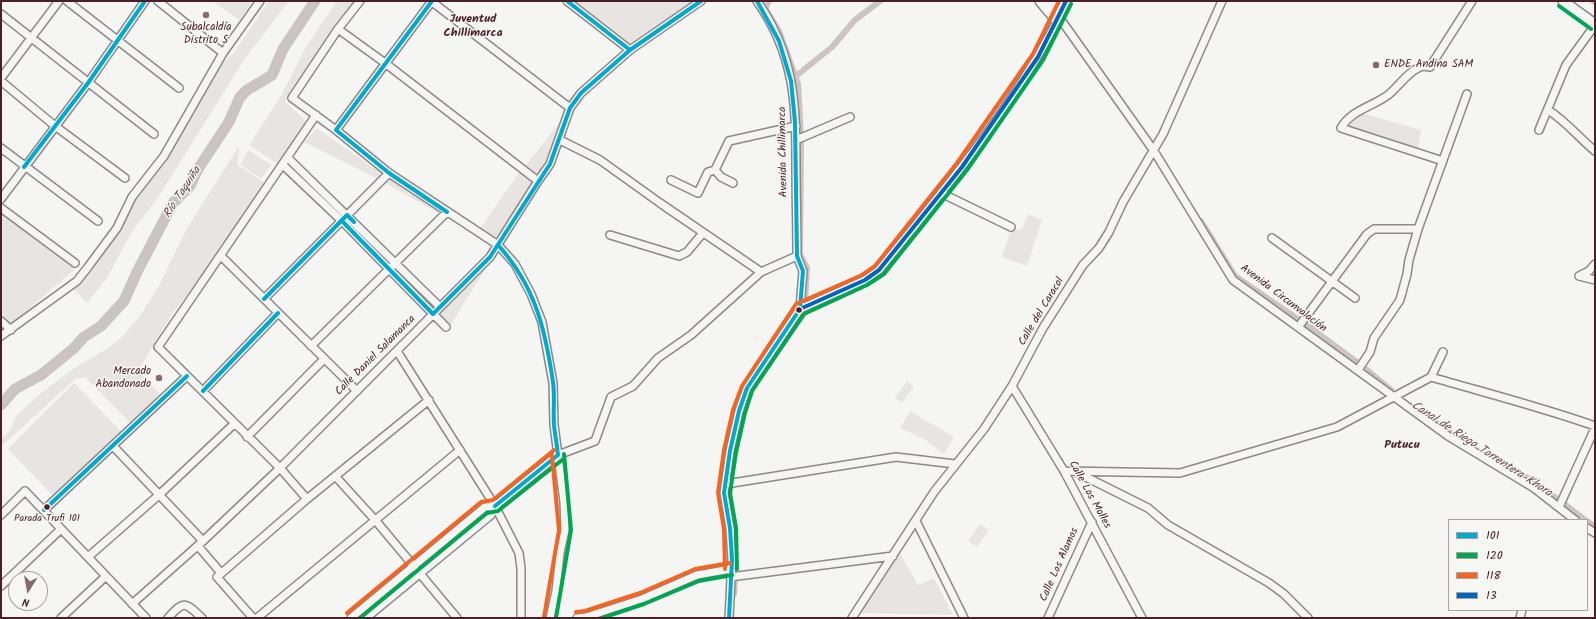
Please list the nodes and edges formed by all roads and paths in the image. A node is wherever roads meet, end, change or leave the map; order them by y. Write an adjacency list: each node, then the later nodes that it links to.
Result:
1 (58, 1): 21 (street)
2 (67, 1): 22 (street)
3 (145, 1): 22 (street)
4 (158, 1): 24 (street)
5 (360, 1): 20 (street)
6 (431, 1): 25 (street); 31 (street)
7 (567, 1): 23 (street)
8 (701, 1): 23 (street, Calle Daniel Salamanca)
9 (757, 1): 36 (street, Avenida Chillimarca)
10 (1040, 1): 18 (main road, Avenida Circunvalación)
11 (1051, 1): 18 (main road, Avenida Circunvalación)
12 (1066, 1): 18 (main road)
13 (1222, 1): 43 (street, Calle del Caracol)
14 (1472, 1): 46 (street)
15 (1563, 1): 19 (main road)
16 (258, 2): 24 (street)
17 (1, 14): 21 (street)
18 (1058, 17): 43 (street, Avenida Circunvalación); 55 (street)
19 (1595, 25): 32 (street)
20 (338, 29): 25 (street); 33 (street)
21 (31, 37): 26 (street); 28 (street)
22 (118, 41): 28 (street); 29 (street)
23 (630, 50): 31 (street, Calle Daniel Salamanca)
24 (223, 53): 85 (street)
25 (384, 62): 37 (street); 52 (street)
26 (1, 78)
27 (1, 81): 35 (street)
28 (88, 84): 35 (street); 39 (street)
29 (179, 88)
30 (1467, 94): 46 (street)
31 (570, 108): 40 (street, Calle Daniel Salamanca)
32 (1548, 110): 38 (street); 44 (street)
33 (316, 115): 37 (street); 45 (street)
34 (850, 117): 41 (street)
35 (55, 126): 48 (street); 51 (street)
36 (796, 126): 41 (street, Avenida Chillimarca); 49 (street)
37 (336, 130): 50 (street)
38 (1539, 130)
39 (154, 134)
40 (560, 140): 52 (street, Calle Daniel Salamanca); 63 (street)
41 (796, 140): 68 (street, Avenida Chillimarca)
42 (1, 148): 48 (street)
43 (1154, 151): 83 (street, Avenida Circunvalación); 94 (street, Calle del Caracol)
44 (1595, 151)
45 (288, 158): 47 (street); 59 (street)
46 (1443, 161): 62 (street)
47 (283, 165): 59 (street); 67 (street)
48 (24, 167): 56 (street); 60 (street)
49 (715, 170): 53 (street); 54 (street)
50 (390, 173): 58 (street); 59 (street)
51 (125, 178)
52 (538, 180): 66 (street, Calle Daniel Salamanca)
53 (671, 180)
54 (733, 183)
55 (941, 193): 61 (street); 79 (street)
56 (1, 199)
57 (1, 208): 70 (street)
58 (447, 212): 66 (street); 69 (street)
59 (344, 218): 69 (street); 72 (street); 77 (street)
60 (98, 221)
61 (1011, 227)
62 (1418, 229): 75 (street); 91 (street)
63 (703, 233): 64 (street); 73 (street)
64 (610, 235)
65 (1272, 238): 75 (street)
66 (498, 245): 78 (street, Calle Daniel Salamanca); 104 (street)
67 (221, 256): 77 (street); 92 (street)
68 (797, 256): 73 (street); 79 (street, Avenida Chillimarca)
69 (395, 262): 72 (street); 78 (street)
70 (74, 263)
71 (1595, 264): 74 (street)
72 (389, 268): 81 (street); 87 (street)
73 (761, 272): 104 (street)
74 (1595, 280)
75 (1332, 282): 76 (street); 83 (street)
76 (1355, 298)
77 (264, 299): 80 (street)
78 (440, 307): 81 (street, Calle Daniel Salamanca)
79 (800, 309): 110 (street, Avenida Chillimarca)
80 (278, 313): 87 (street); 95 (street)
81 (433, 314): 84 (street); 88 (street, Calle Daniel Salamanca)
82 (1, 321): 85 (street)
83 (1299, 326): 91 (street, Avenida Circunvalación)
84 (446, 327)
85 (11, 330): 86 (street)
86 (1, 336)
87 (311, 346): 90 (street)
88 (397, 351): 96 (street, Calle Daniel Salamanca); 98 (street)
89 (1443, 352): 93 (street)
90 (324, 359): 96 (street); 101 (street)
91 (1358, 370): 97 (street, Avenida Circunvalación)
92 (187, 376): 95 (street); 102 (street)
93 (1431, 377): 97 (street); 100 (street)
94 (1012, 386): 105 (street, Calle del Caracol); 107 (street, Calle Los Molles)
95 (203, 391): 99 (street)
96 (357, 391): 106 (street, Calle Daniel Salamanca)
97 (1394, 398): 108 (street); 114 (street, Avenida Circunvalación)
98 (429, 400): 103 (street); 109 (street)
99 (234, 424): 101 (street); 111 (street)
100 (1595, 427): 114 (street)
101 (247, 437): 106 (street)
102 (113, 446): 111 (street); 115 (street)
103 (460, 450): 113 (street); 118 (street)
104 (558, 455): 113 (street); 143 (street)
105 (955, 464): 110 (street); 119 (street, Calle del Caracol)
106 (280, 468): 112 (street); 122 (street, Calle Daniel Salamanca)
107 (1064, 472): 108 (street); 120 (street, Calle Los Molles)
108 (1076, 472): 150 (street)
109 (336, 477): 112 (street); 118 (street)
110 (726, 484): 126 (street, Avenida Chillimarca)
111 (160, 494): 122 (street); 124 (street)
112 (307, 499): 127 (street)
113 (494, 506): 125 (street); 128 (street); 142 (street)
114 (1559, 507): 117 (street, Avenida Circunvalación)
115 (44, 510): 116 (street); 121 (street)
116 (1, 515)
117 (1570, 519)
118 (376, 521): 125 (street); 139 (street)
119 (916, 521): 123 (street, Calle del Caracol); 147 (street)
120 (1092, 522): 148 (street, Calle Los Alamos); 149 (street, Calle Los Molles)
121 (61, 529): 124 (street); 131 (street)
122 (200, 543): 127 (street); 132 (street, Calle Daniel Salamanca)
123 (893, 556): 130 (street); 146 (street, Calle del Caracol)
124 (88, 557): 129 (street)
125 (414, 566): 128 (street); 140 (street)
126 (731, 569): 130 (street, Avenida Chillimarca); 144 (street)
127 (221, 573): 138 (street)
128 (420, 573): 133 (street); 141 (street)
129 (105, 577): 132 (street); 134 (street)
130 (730, 577): 145 (street, Avenida Chillimarca)
131 (1, 586)
132 (132, 604): 135 (street)
133 (370, 617)
134 (61, 618)
135 (146, 618)
136 (168, 618): 137 (street)
137 (202, 618)
138 (253, 618)
139 (257, 618)
140 (351, 618)
141 (457, 618)
142 (521, 618)
143 (550, 618)
144 (577, 618)
145 (729, 618)
146 (852, 618)
147 (964, 618)
148 (1048, 618)
149 (1142, 618)
150 (1308, 618)

